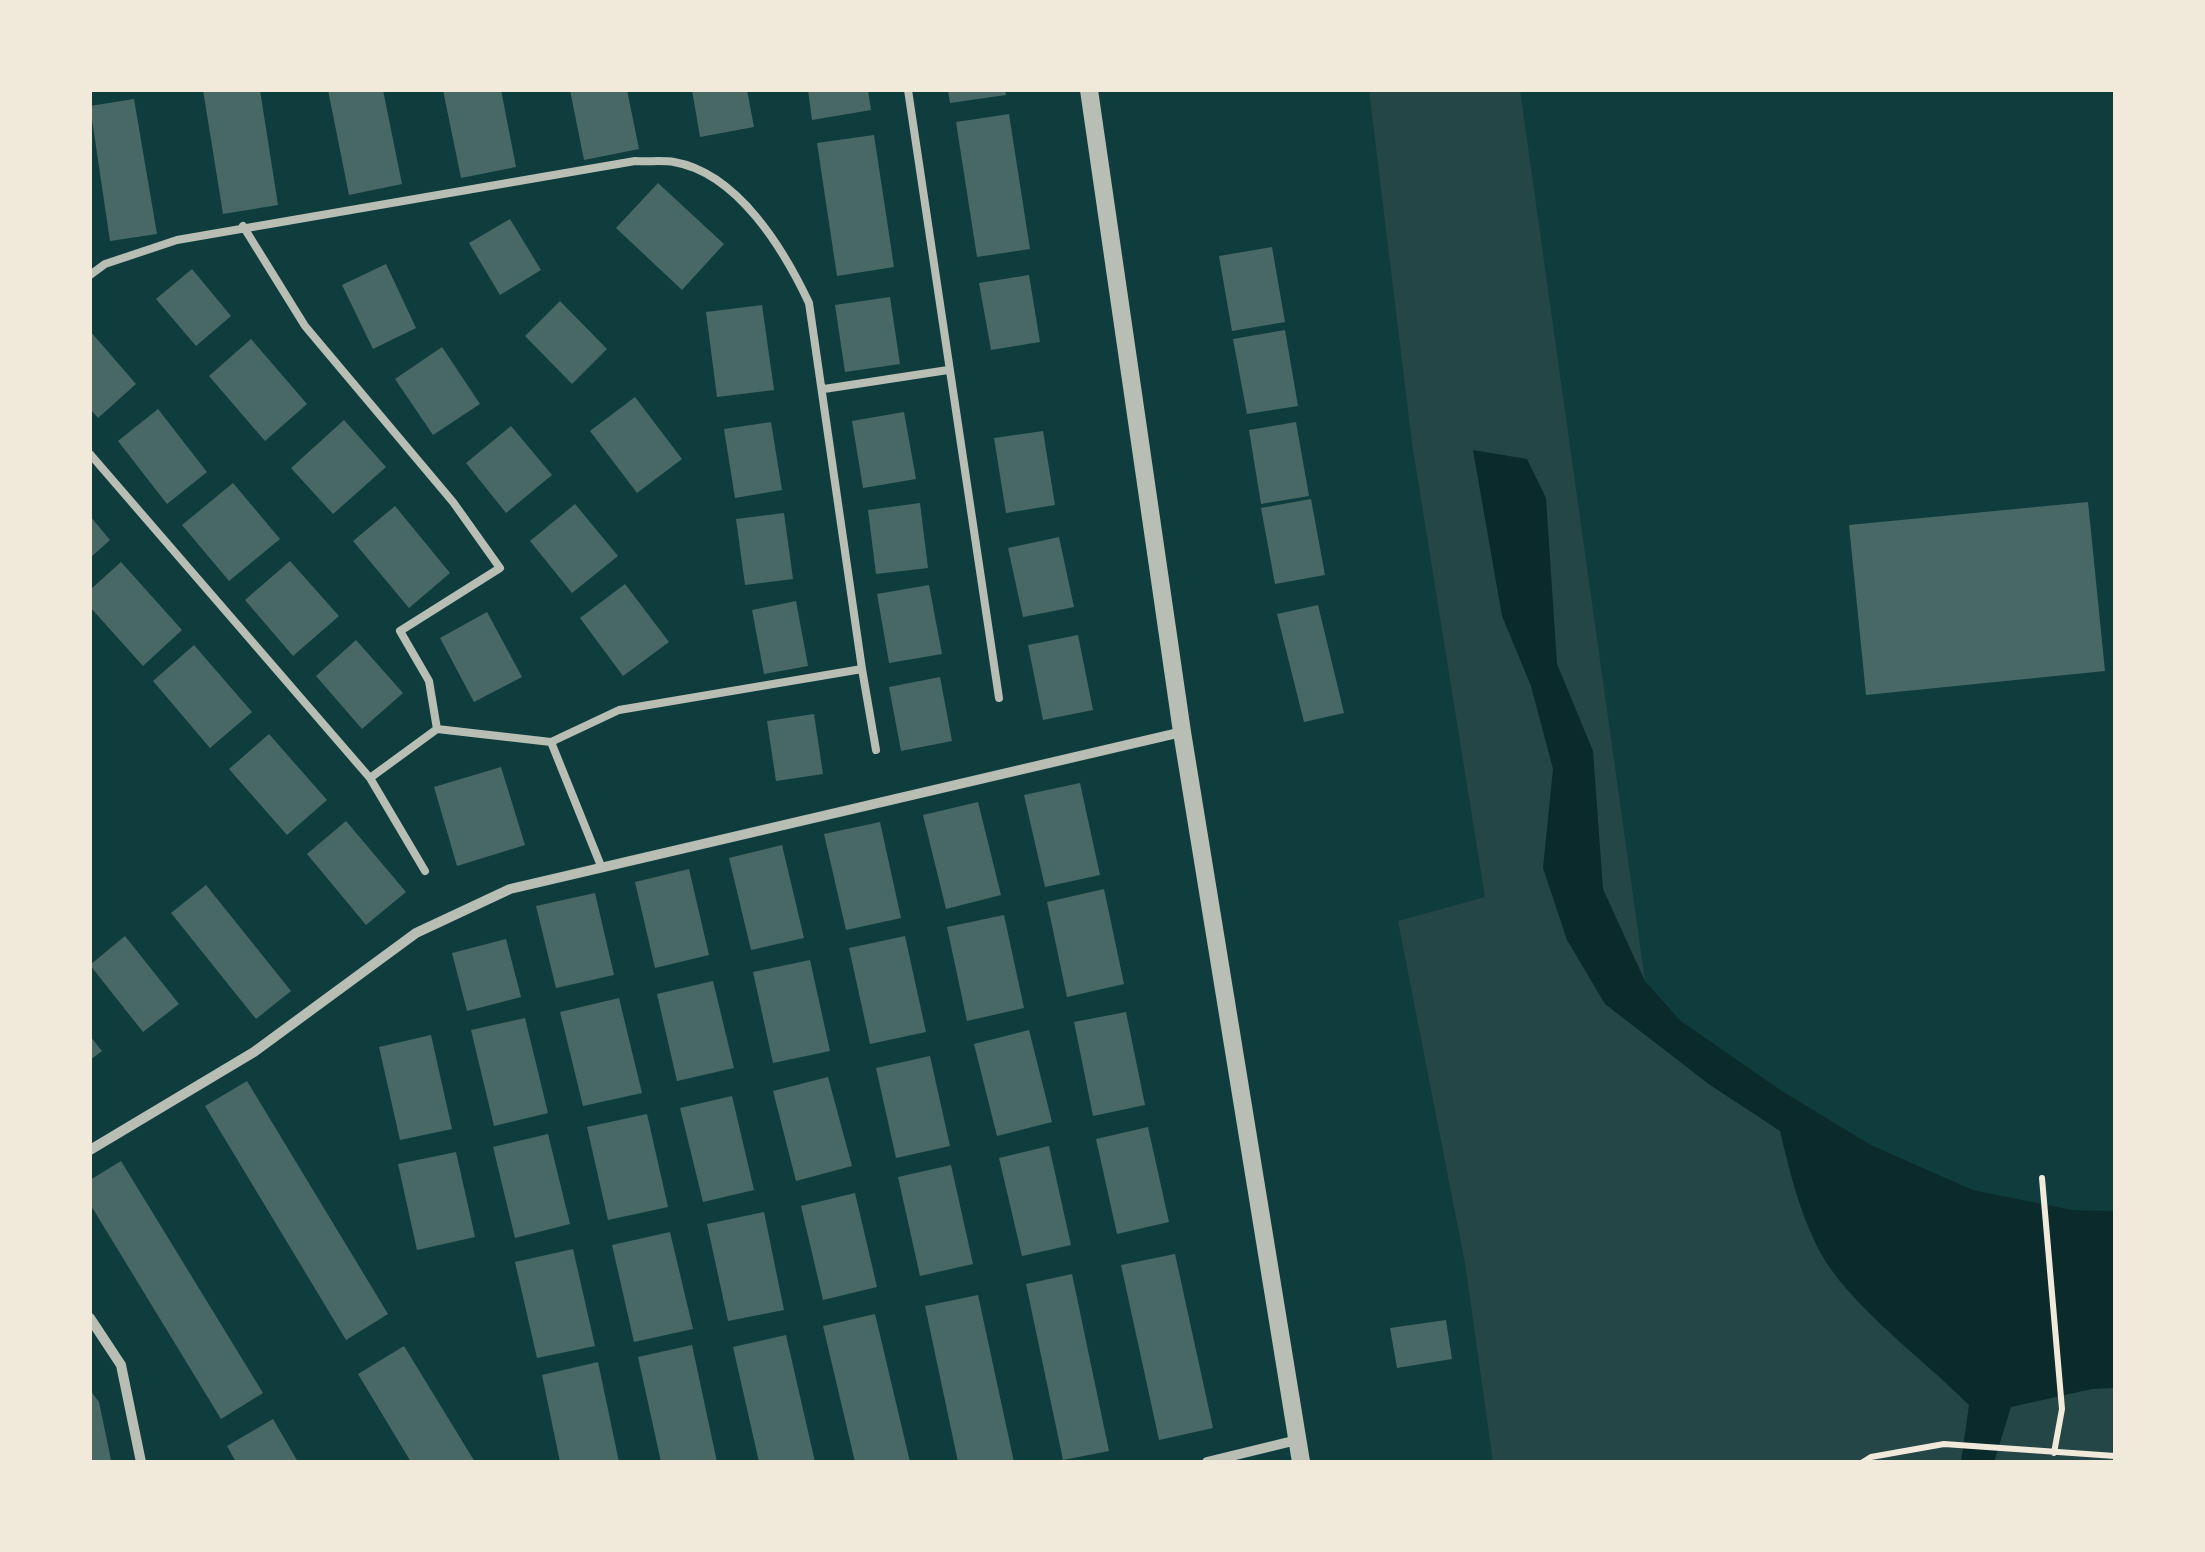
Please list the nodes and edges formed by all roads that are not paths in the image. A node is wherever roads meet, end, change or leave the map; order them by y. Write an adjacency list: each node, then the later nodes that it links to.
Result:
1 (908, 90): 5 (lane)
2 (1089, 90): 11 (street)
3 (243, 226): 4 (lane); 6 (lane); 10 (lane)
4 (90, 275)
5 (948, 370): 6 (lane); 9 (lane)
6 (824, 388): 8 (lane)
7 (90, 454): 14 (lane)
8 (862, 669): 12 (lane); 13 (lane)
9 (999, 698)
10 (437, 730): 12 (lane); 14 (lane)
11 (1182, 732): 15 (street); 19 (street)
12 (551, 742): 15 (lane)
13 (876, 750)
14 (370, 778): 16 (lane)
15 (601, 866): 17 (street)
16 (425, 871)
17 (90, 1150)
18 (90, 1318): 20 (street)
19 (1297, 1440): 21 (street); 22 (street)
20 (141, 1462)
21 (1207, 1462)
22 (1302, 1462)

